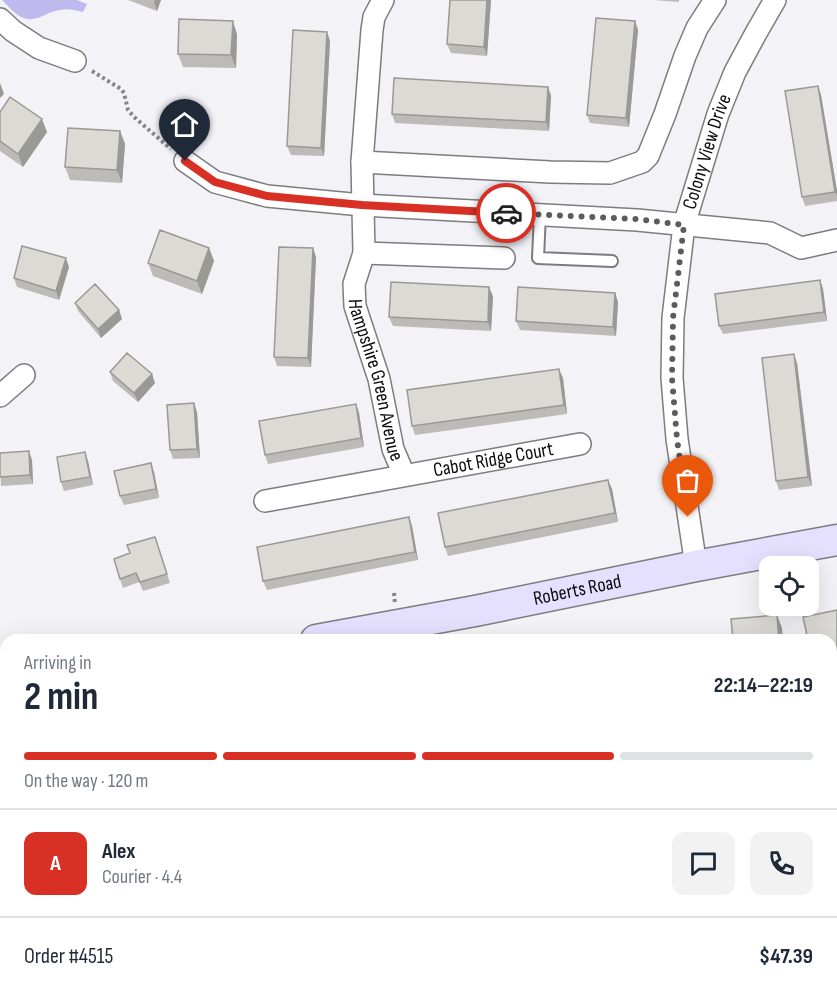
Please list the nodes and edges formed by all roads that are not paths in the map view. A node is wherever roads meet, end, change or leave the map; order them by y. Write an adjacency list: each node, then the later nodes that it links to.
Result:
1 (383, 0): 7 (street, Hampshire Green Avenue)
2 (715, 0): 7 (street)
3 (775, 0): 10 (street, Colony View Drive)
4 (0, 19): 5 (street)
5 (75, 61)
6 (185, 161): 8 (street)
7 (362, 162): 8 (street, Hampshire Green Avenue)
8 (362, 205): 9 (street); 12 (street, Hampshire Green Avenue)
9 (540, 214): 10 (street); 14 (lane)
10 (684, 225): 11 (street); 21 (street, Colony View Drive)
11 (837, 240)
12 (364, 253): 13 (street); 18 (street, Hampshire Green Avenue)
13 (504, 258)
14 (612, 261)
15 (24, 375): 16 (street)
16 (0, 396)
17 (580, 444): 18 (street, Cabot Ridge Court)
18 (404, 475): 19 (street, Cabot Ridge Court)
19 (265, 501)
20 (837, 540): 21 (main road, Roberts Road)
21 (696, 566): 22 (main road, Roberts Road)
22 (382, 634)

